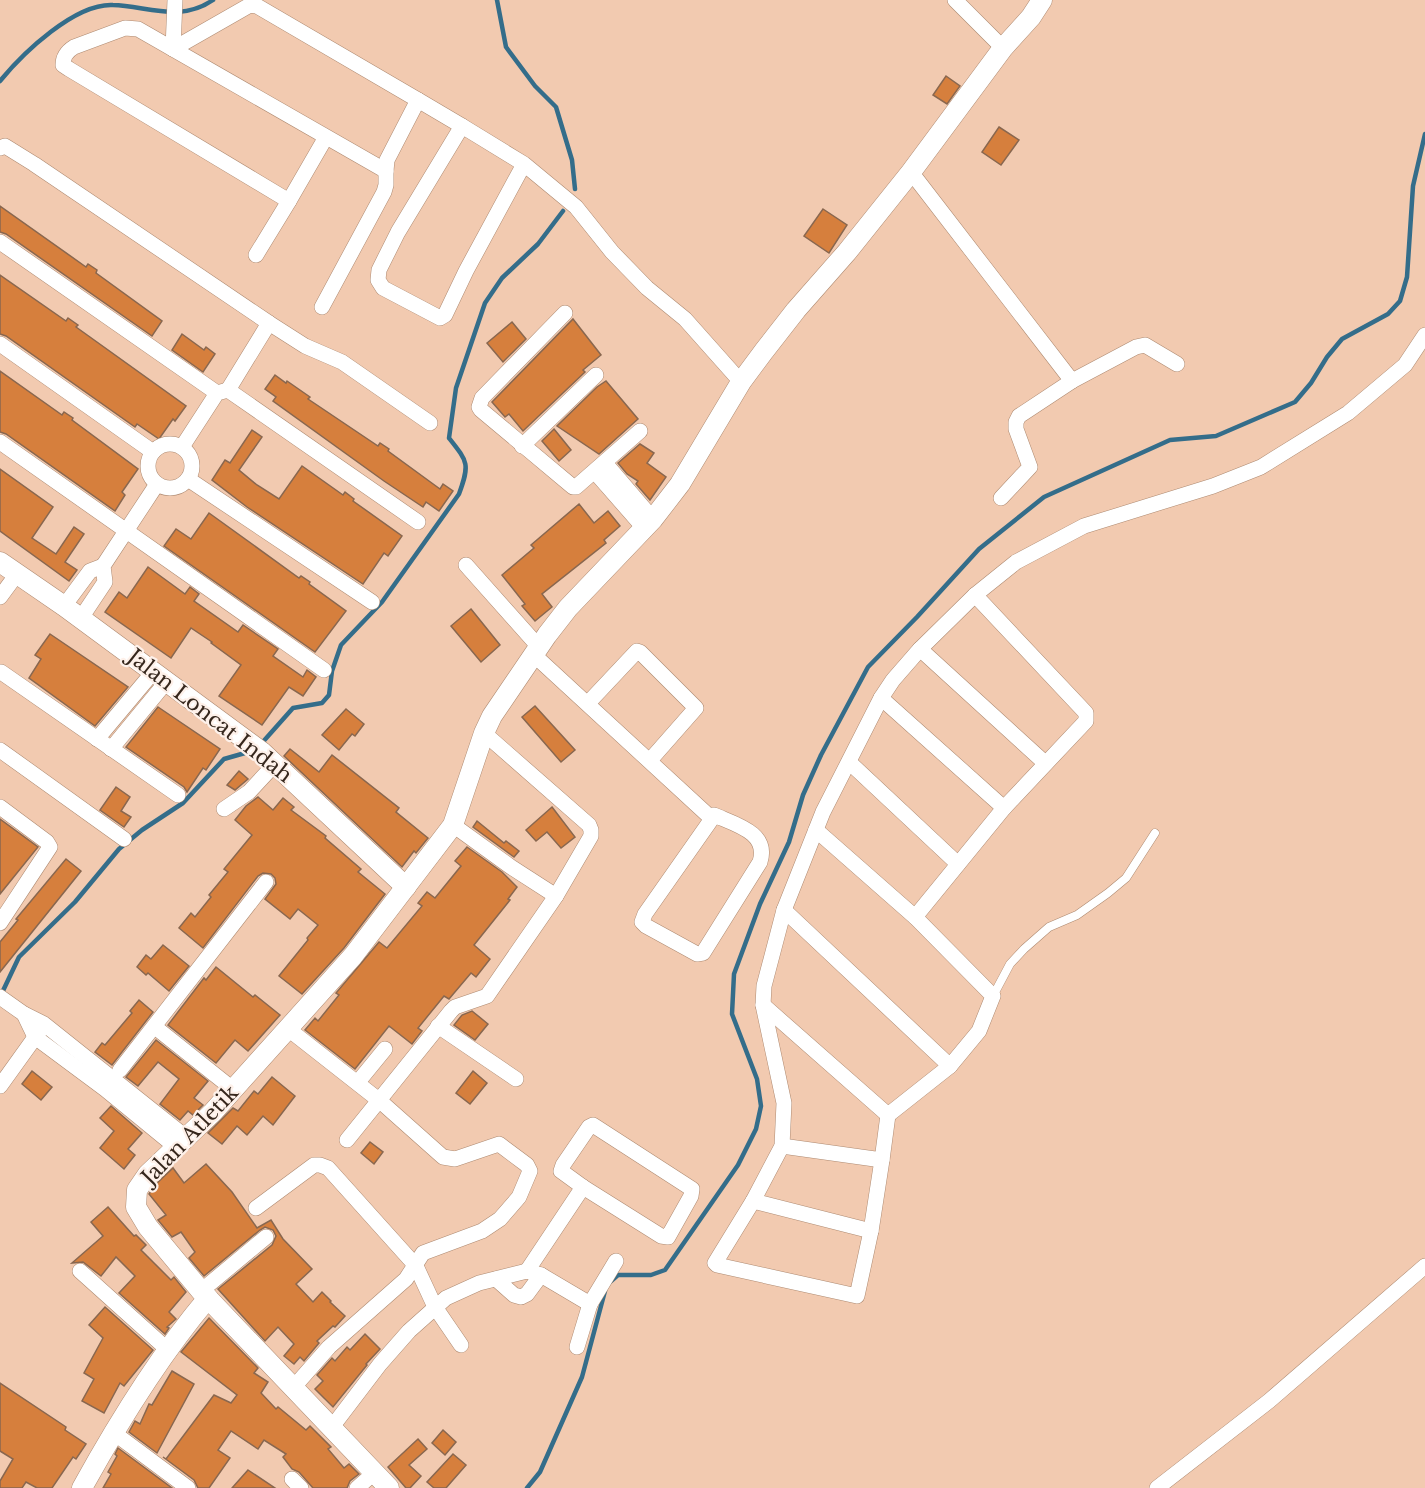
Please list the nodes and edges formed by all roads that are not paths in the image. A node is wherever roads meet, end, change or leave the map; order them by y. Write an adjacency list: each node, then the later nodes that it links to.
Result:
1 (955, 0): 4 (street)
2 (1042, 0): 4 (street, Jalan Atletik)
3 (175, 2): 5 (street)
4 (1003, 48): 12 (street, Jalan Atletik)
5 (173, 49): 6 (street); 8 (street); 13 (street)
6 (417, 100): 7 (street); 11 (street)
7 (462, 126): 10 (street); 10 (street)
8 (326, 137): 11 (street); 13 (street)
9 (0, 148): 18 (street)
10 (524, 164): 24 (street)
11 (386, 171): 16 (street)
12 (911, 172): 23 (street); 24 (street, Jalan Atletik)
13 (289, 201): 15 (street)
14 (0, 242): 25 (street)
15 (256, 255)
16 (322, 308)
17 (565, 313): 29 (street)
18 (269, 323): 25 (street); 26 (street)
19 (1425, 335): 43 (street)
20 (0, 344): 31 (street)
21 (1177, 364): 23 (street)
22 (596, 375): 29 (street)
23 (1072, 381): 35 (street)
24 (741, 382): 37 (street, Jalan Atletik)
25 (223, 392): 30 (street); 36 (street)
26 (430, 423)
27 (639, 431): 32 (street)
28 (0, 442): 38 (street)
29 (522, 446): 32 (street)
30 (182, 447): 31 (street); 33 (street)
31 (153, 452): 34 (street)
32 (600, 467): 37 (street)
33 (188, 479): 34 (street); 45 (street)
34 (156, 484): 38 (street)
35 (1000, 498)
36 (418, 522)
37 (649, 523): 49 (street, Jalan Atletik)
38 (126, 531): 41 (street); 50 (street)
39 (0, 562): 42 (street, Jalan Loncat Indah)
40 (466, 565): 49 (street)
41 (103, 566): 46 (street); 47 (street)
42 (17, 574): 44 (street); 46 (street, Jalan Loncat Indah)
43 (975, 595): 48 (street); 62 (street)
44 (0, 597)
45 (372, 602)
46 (64, 606): 47 (street, Jalan Loncat Indah)
47 (81, 618): 52 (street, Jalan Loncat Indah)
48 (920, 649): 53 (street); 62 (street)
49 (536, 651): 54 (street); 55 (street, Jalan Atletik); 67 (street)
50 (324, 670)
51 (1, 672): 56 (street)
52 (160, 676): 56 (street); 57 (street); 59 (street, Jalan Loncat Indah)
53 (881, 698): 61 (street); 65 (street)
54 (590, 701): 60 (street); 60 (street)
55 (484, 733): 68 (street, Jalan Atletik); 75 (street)
56 (97, 739): 57 (street)
57 (111, 749): 63 (street)
58 (0, 750): 71 (street)
59 (263, 754): 66 (street); 74 (street, Jalan Loncat Indah)
60 (651, 758): 67 (street)
61 (849, 762): 69 (street); 72 (street)
62 (1045, 763): 65 (street)
63 (178, 795)
64 (0, 807): 78 (street)
65 (1004, 808): 72 (street)
66 (224, 809)
67 (713, 818): 67 (street)
68 (453, 825): 74 (street, Jalan Atletik); 75 (street)
69 (816, 830): 76 (street); 77 (street)
70 (1155, 833): 79 (lane)
71 (124, 839)
72 (958, 864): 77 (street)
73 (266, 882): 85 (street)
74 (406, 888): 86 (street, Jalan Atletik)
75 (556, 896): 84 (street)
76 (784, 910): 81 (street); 89 (street)
77 (915, 917): 79 (street)
78 (0, 923)
79 (993, 996): 89 (street)
80 (5, 1000): 82 (street)
81 (763, 1005): 96 (street); 99 (street)
82 (24, 1014): 83 (street); 87 (street)
83 (44, 1024): 87 (street); 98 (street)
84 (438, 1026): 91 (street); 95 (street)
85 (155, 1027): 90 (street); 94 (street)
86 (287, 1028): 92 (street); 94 (street, Jalan Atletik)
87 (35, 1037): 93 (street); 98 (street)
88 (385, 1049): 92 (street)
89 (950, 1066): 96 (street)
90 (120, 1070)
91 (516, 1079)
92 (358, 1082): 95 (street)
93 (0, 1086)
94 (234, 1090): 98 (street, Jalan Atletik)
95 (380, 1101): 97 (street); 107 (street)
96 (888, 1115): 100 (street)
97 (347, 1140)
98 (182, 1143): 112 (street, Jalan Atletik)
99 (782, 1146): 100 (street); 102 (street)
100 (882, 1160): 104 (street)
101 (583, 1187): 101 (street); 110 (street)
102 (753, 1201): 104 (street); 104 (street)
103 (256, 1208): 107 (street)
104 (871, 1231)
105 (266, 1237): 112 (street)
106 (616, 1261): 113 (street)
107 (416, 1266): 114 (street); 118 (street)
108 (1425, 1266): 126 (street)
109 (81, 1271): 117 (street)
110 (534, 1273): 111 (street); 111 (street); 113 (street)
111 (496, 1279): 114 (street)
112 (204, 1294): 117 (street); 118 (street, Jalan Atletik)
113 (590, 1304): 116 (street)
114 (435, 1307): 115 (street); 119 (street)
115 (461, 1345)
116 (577, 1347)
117 (168, 1350): 120 (street)
118 (293, 1388): 119 (street, Jalan Atletik)
119 (332, 1427): 121 (street, Jalan Atletik)
120 (114, 1432): 122 (street); 123 (street)
121 (374, 1473): 124 (street); 125 (street, Jalan Atletik)
122 (82, 1488)
123 (188, 1488)
124 (357, 1488)
125 (389, 1488)
126 (1157, 1488)

